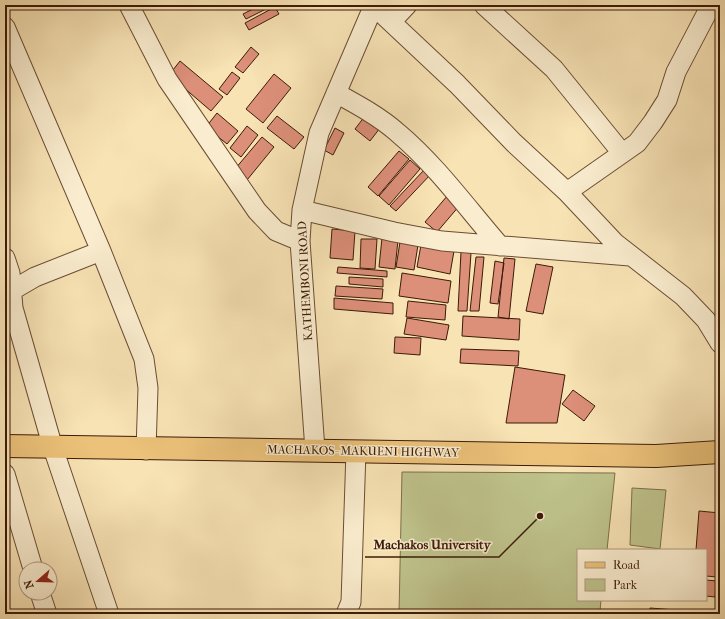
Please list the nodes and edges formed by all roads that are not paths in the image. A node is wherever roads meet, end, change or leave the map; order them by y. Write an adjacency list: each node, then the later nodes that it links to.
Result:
1 (129, 5): 12 (street)
2 (407, 5): 6 (street)
3 (484, 5): 9 (street)
4 (711, 5): 9 (street)
5 (368, 10): 6 (street); 8 (street, KATHEMBONI ROAD)
6 (391, 22): 10 (street)
7 (5, 27): 14 (street)
8 (336, 93): 11 (street, KATHEMBONI ROAD); 13 (street)
9 (622, 153): 10 (street)
10 (566, 192): 15 (street)
11 (302, 210): 12 (street, KATHEMBONI ROAD); 13 (street)
12 (300, 241): 22 (street, KATHEMBONI ROAD)
13 (500, 246): 15 (street)
14 (101, 251): 17 (street); 21 (street)
15 (630, 256): 18 (street)
16 (5, 258): 17 (street)
17 (11, 291): 20 (street)
18 (720, 343)
19 (5, 446): 20 (main road, MACHAKOS- MAKUENI HIGHWAY)
20 (53, 448): 21 (main road, MACHAKOS- MAKUENI HIGHWAY); 30 (street)
21 (146, 450): 22 (main road, MACHAKOS- MAKUENI HIGHWAY)
22 (315, 450): 23 (main road, MACHAKOS- MAKUENI HIGHWAY)
23 (356, 451): 24 (main road, MACHAKOS- MAKUENI HIGHWAY); 28 (street)
24 (720, 452)
25 (5, 474): 26 (street)
26 (31, 561)
27 (42, 601): 29 (street)
28 (349, 610)
29 (46, 614)
30 (109, 614)

